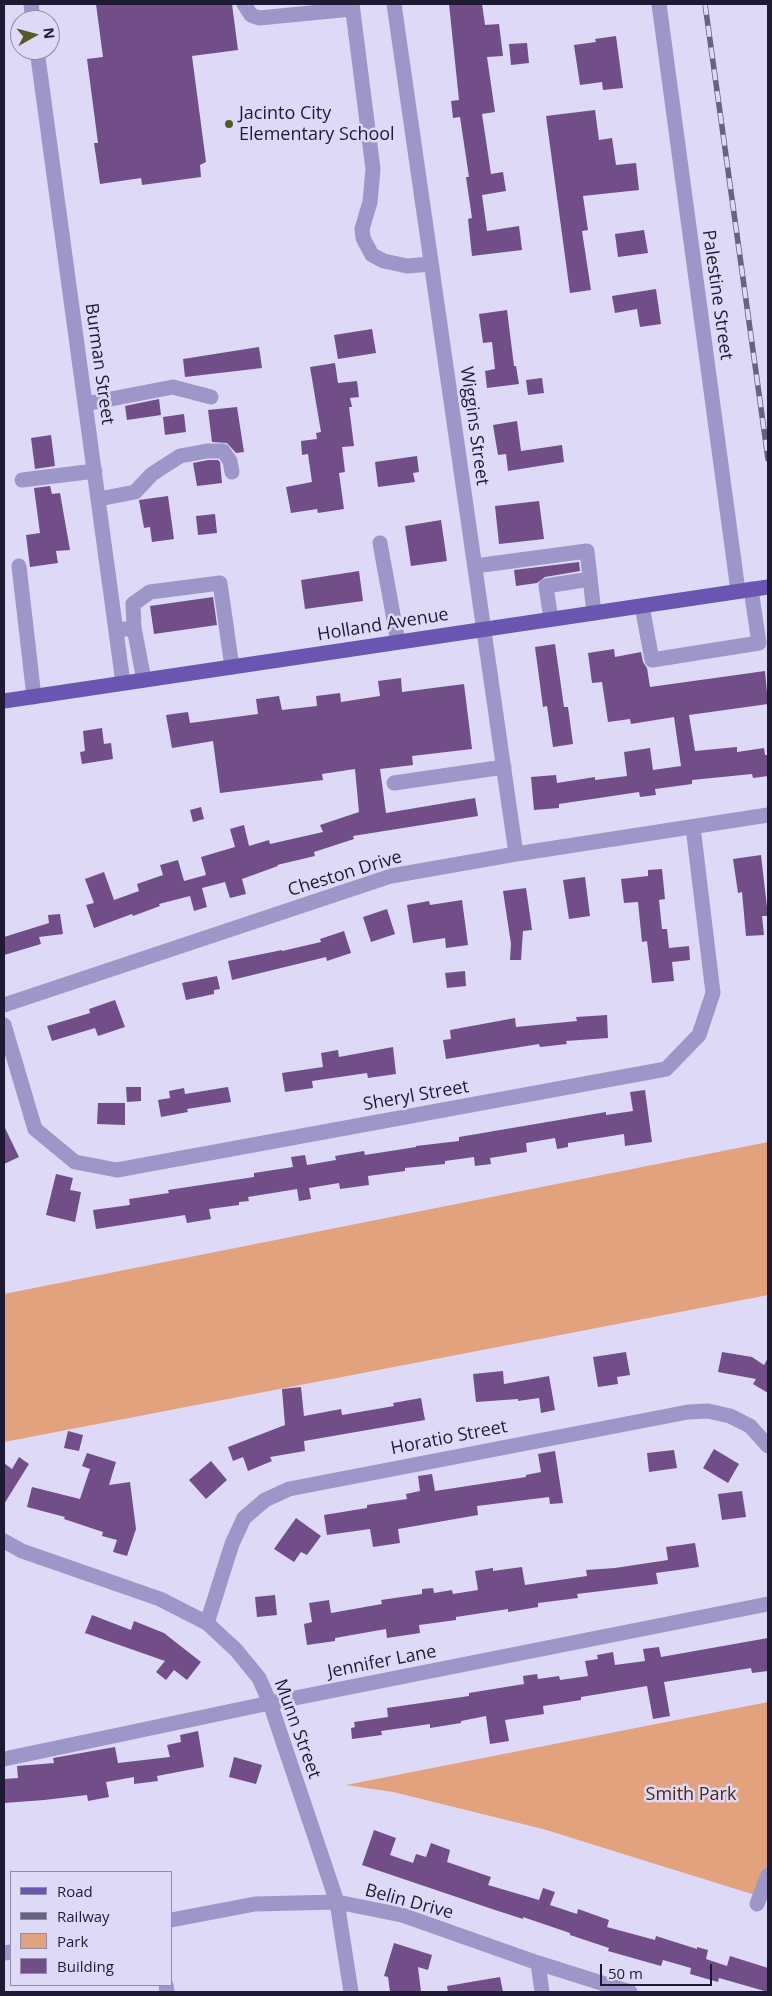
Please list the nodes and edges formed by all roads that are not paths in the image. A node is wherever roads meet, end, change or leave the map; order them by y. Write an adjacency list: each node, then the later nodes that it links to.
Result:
1 (244, 4): 4 (street)
2 (394, 4): 6 (street, Wiggins Street)
3 (658, 4): 18 (street, Palestine Street)
4 (352, 6): 6 (street)
5 (38, 60): 8 (street, Burman Street)
6 (432, 264): 15 (street, Wiggins Street)
7 (211, 397): 8 (street)
8 (85, 404): 9 (street, Burman Street)
9 (95, 471): 11 (street); 12 (street, Burman Street)
10 (232, 472): 12 (street)
11 (22, 480)
12 (99, 499): 24 (street, Burman Street)
13 (380, 543): 25 (street)
14 (19, 566): 29 (street)
15 (475, 566): 16 (street); 23 (street, Wiggins Street)
16 (590, 579): 20 (street); 21 (street)
17 (768, 587): 18 (main road, Holland Avenue)
18 (745, 590): 19 (main road, Holland Avenue); 19 (street, Palestine Street)
19 (642, 606): 20 (main road, Holland Avenue)
20 (594, 613): 21 (main road, Holland Avenue)
21 (551, 619): 23 (main road, Holland Avenue)
22 (134, 628): 24 (street); 26 (street); 27 (street)
23 (484, 629): 25 (main road, Holland Avenue); 31 (street, Wiggins Street)
24 (116, 630): 28 (street, Burman Street)
25 (398, 642): 26 (main road, Holland Avenue)
26 (232, 667): 27 (main road, Holland Avenue)
27 (144, 680): 28 (main road, Holland Avenue)
28 (123, 683): 29 (main road, Holland Avenue)
29 (34, 697): 30 (main road, Holland Avenue)
30 (4, 701)
31 (504, 766): 32 (street); 35 (street, Wiggins Street)
32 (394, 784)
33 (768, 814): 34 (street, Cheston Drive)
34 (693, 827): 35 (street, Cheston Drive); 37 (street, Sheryl Street)
35 (516, 854): 36 (street, Cheston Drive)
36 (4, 1005)
37 (4, 1025)
38 (768, 1446): 41 (street, Horatio Street)
39 (4, 1541): 41 (street, Munn Street)
40 (768, 1604): 42 (street, Jennifer Lane)
41 (207, 1623): 42 (street, Munn Street)
42 (270, 1703): 43 (street, Jennifer Lane); 45 (street, Munn Street)
43 (4, 1759)
44 (768, 1875): 46 (street)
45 (337, 1902): 47 (street, Belin Drive); 48 (street, Belin Drive); 49 (street, Munn Street)
46 (758, 1904)
47 (172, 1920)
48 (538, 1963): 50 (street); 51 (street, Belin Drive)
49 (351, 1992)
50 (542, 1992)
51 (630, 1992)

